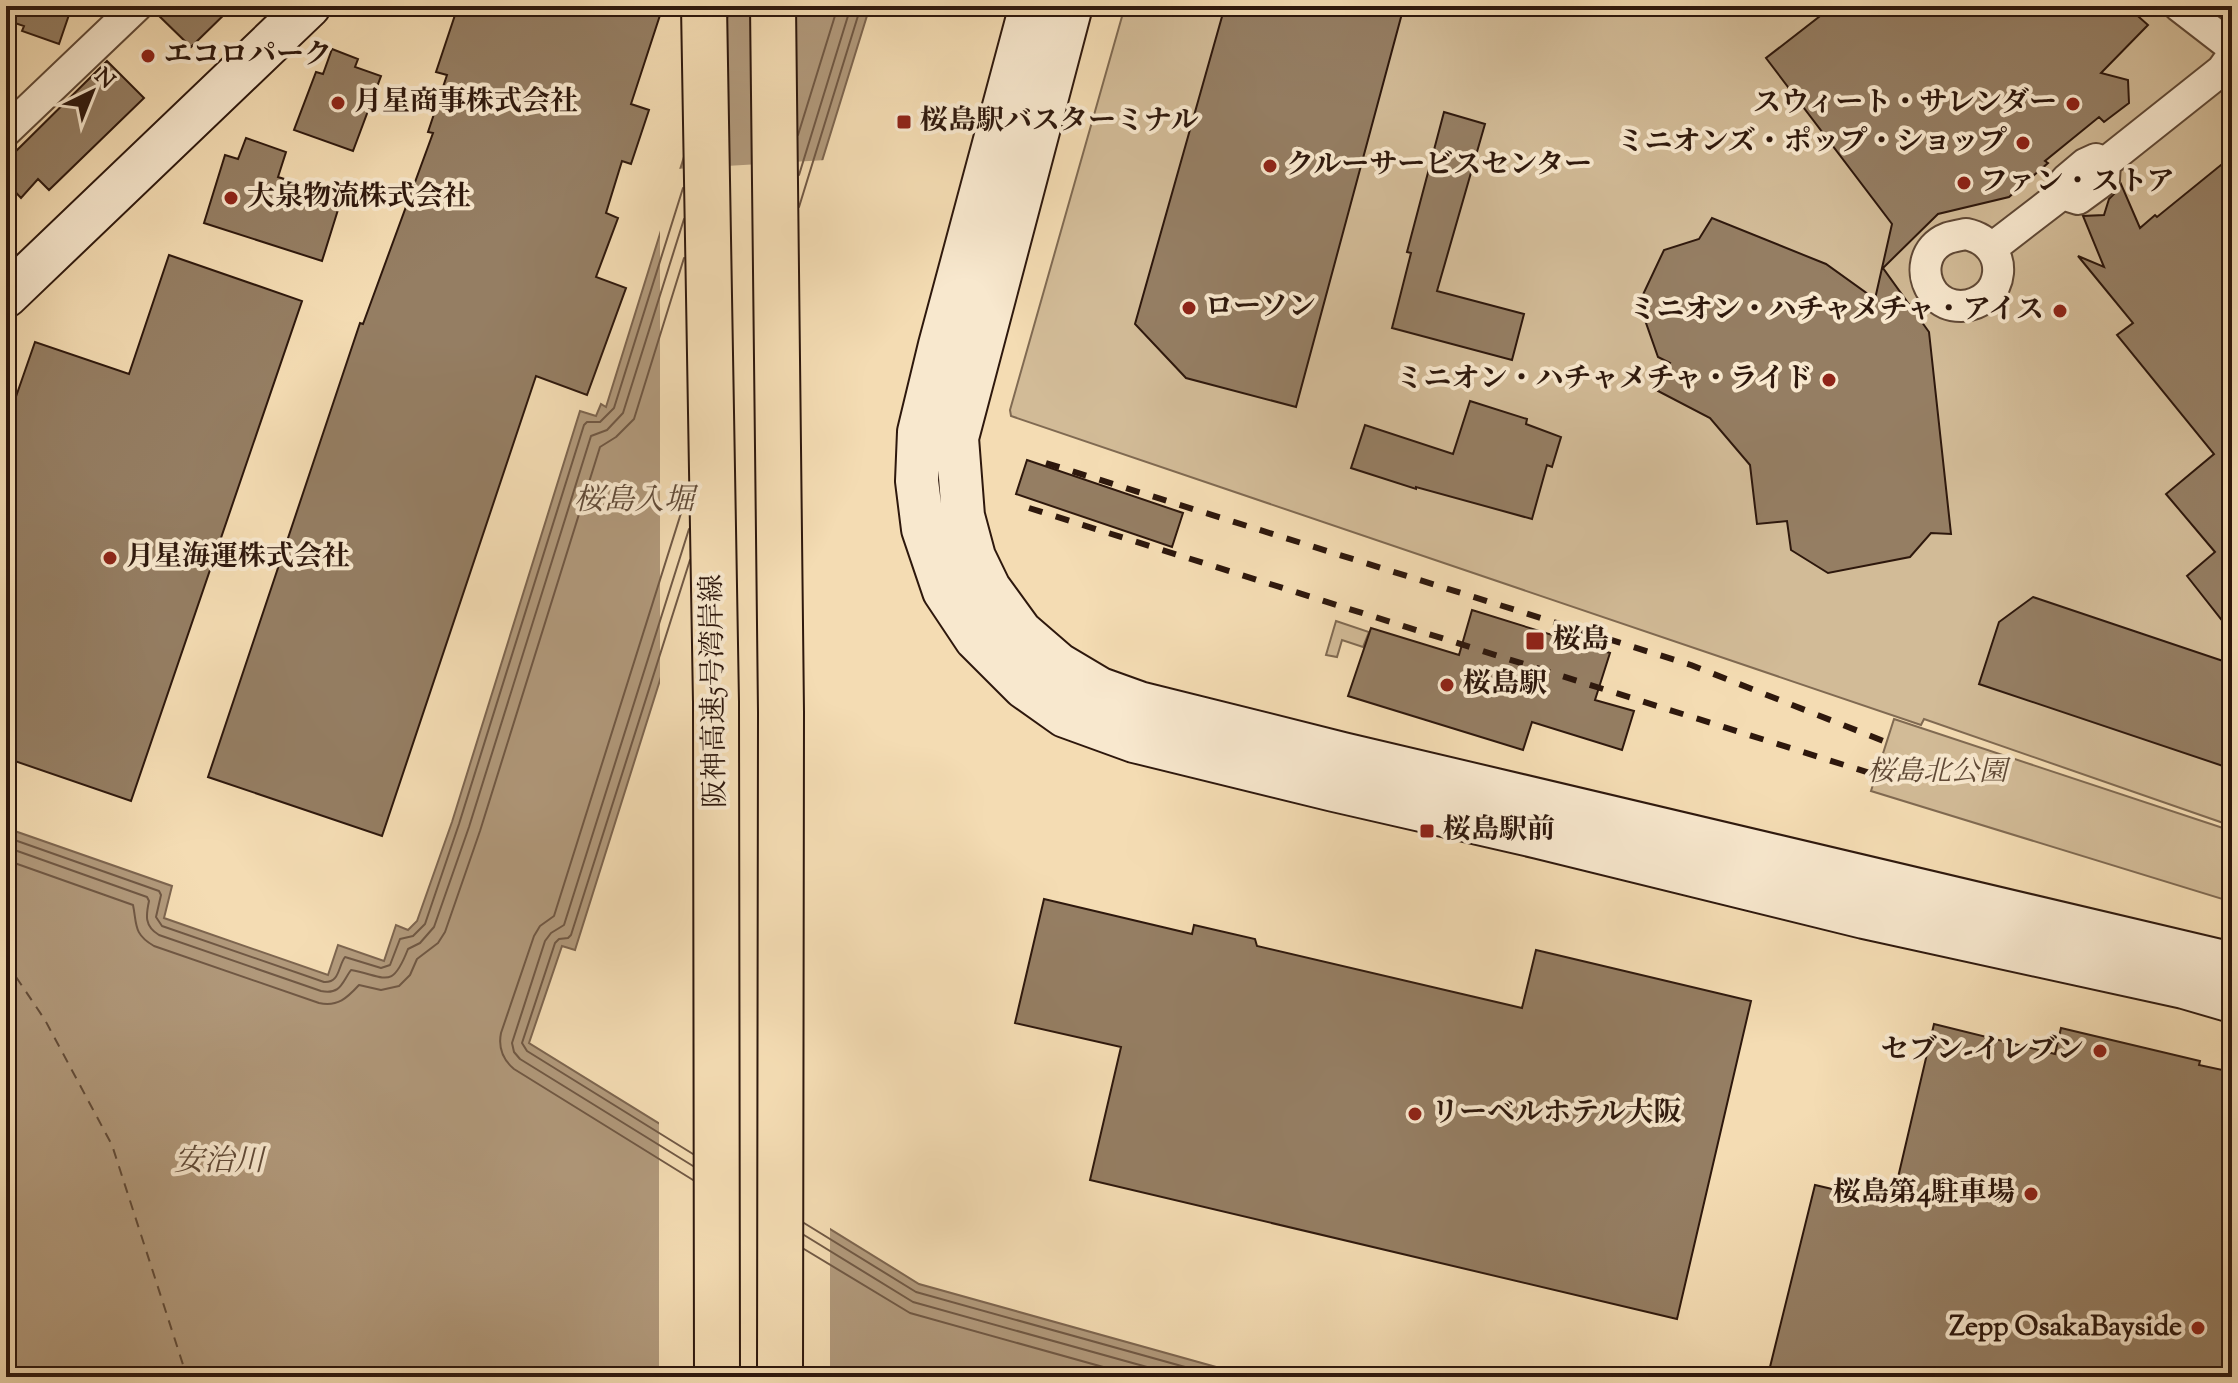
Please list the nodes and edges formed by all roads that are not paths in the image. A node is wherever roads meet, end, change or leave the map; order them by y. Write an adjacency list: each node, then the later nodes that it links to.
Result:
1 (137, 6): 9 (street)
2 (704, 6): 15 (highway, 阪神高速5号湾岸線)
3 (773, 6): 16 (highway)
4 (1031, 6): 14 (street)
5 (1071, 6): 13 (street)
6 (2179, 6): 8 (street)
7 (296, 9): 11 (street)
8 (2229, 64): 10 (street)
9 (6, 131)
10 (1992, 248)
11 (21, 262): 12 (street)
12 (6, 296)
13 (2232, 964)
14 (2232, 1001)
15 (717, 1377)
16 (780, 1377)

